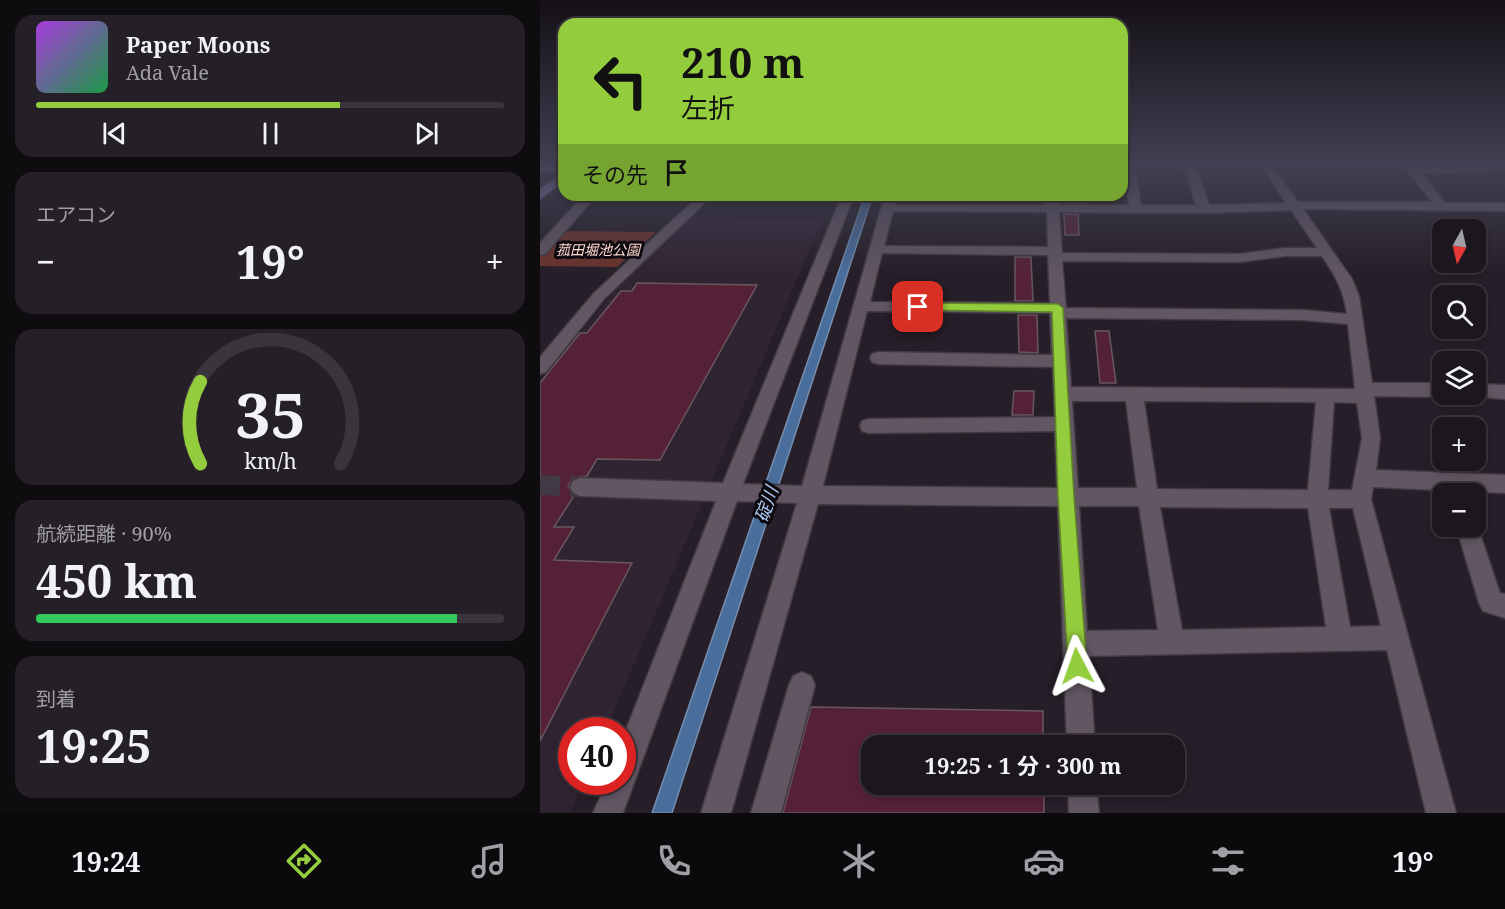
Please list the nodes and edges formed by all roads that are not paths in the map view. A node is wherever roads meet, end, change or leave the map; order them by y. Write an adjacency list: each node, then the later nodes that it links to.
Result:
1 (586, 201): 18 (street)
2 (700, 201): 26 (street)
3 (846, 201): 42 (street)
4 (893, 201): 29 (street)
5 (894, 201): 17 (street)
6 (999, 201): 11 (street)
7 (1134, 201): 15 (street)
8 (1201, 201): 16 (street)
9 (1290, 201): 12 (street)
10 (1437, 201): 13 (street)
11 (1052, 202): 15 (street); 20 (street)
12 (1293, 205): 13 (street); 16 (street); 19 (street)
13 (1442, 207): 14 (street)
14 (1505, 207)
15 (1136, 209): 16 (street)
16 (1204, 209)
17 (886, 250): 20 (street); 21 (street)
18 (540, 251)
19 (1325, 252): 20 (street); 23 (street)
20 (1054, 254): 22 (street)
21 (871, 307): 22 (street); 29 (street)
22 (1058, 311): 23 (street); 25 (street)
23 (1357, 320): 30 (street)
24 (878, 358): 25 (street)
25 (1060, 361): 32 (street)
26 (540, 368)
27 (1432, 390): 30 (street)
28 (1486, 391): 31 (street)
29 (838, 392): 43 (street)
30 (1364, 392): 34 (street); 41 (street)
31 (1505, 392)
32 (1062, 394): 33 (street); 35 (street)
33 (1134, 394): 34 (street); 45 (street)
34 (1326, 395): 46 (street)
35 (1063, 424): 36 (street); 44 (street)
36 (869, 426)
37 (1505, 484): 38 (street)
38 (1486, 485)
39 (580, 487): 42 (street)
40 (1432, 488): 41 (street)
41 (1362, 489): 46 (street); 49 (street)
42 (734, 492): 43 (street); 55 (street)
43 (809, 495): 44 (street); 59 (street)
44 (1066, 497): 45 (street); 52 (street)
45 (1148, 498): 46 (street); 51 (street)
46 (1317, 499): 50 (street)
47 (1470, 537): 48 (street)
48 (1505, 606)
49 (1395, 638): 50 (street); 62 (street)
50 (1340, 639): 51 (street)
51 (1172, 642): 52 (street)
52 (1076, 644): 54 (street)
53 (802, 685): 60 (street)
54 (1080, 735)
55 (636, 742)
56 (616, 795): 58 (street)
57 (1083, 795): 61 (street)
58 (608, 813)
59 (716, 813)
60 (766, 813)
61 (1084, 813)
62 (1441, 813)

